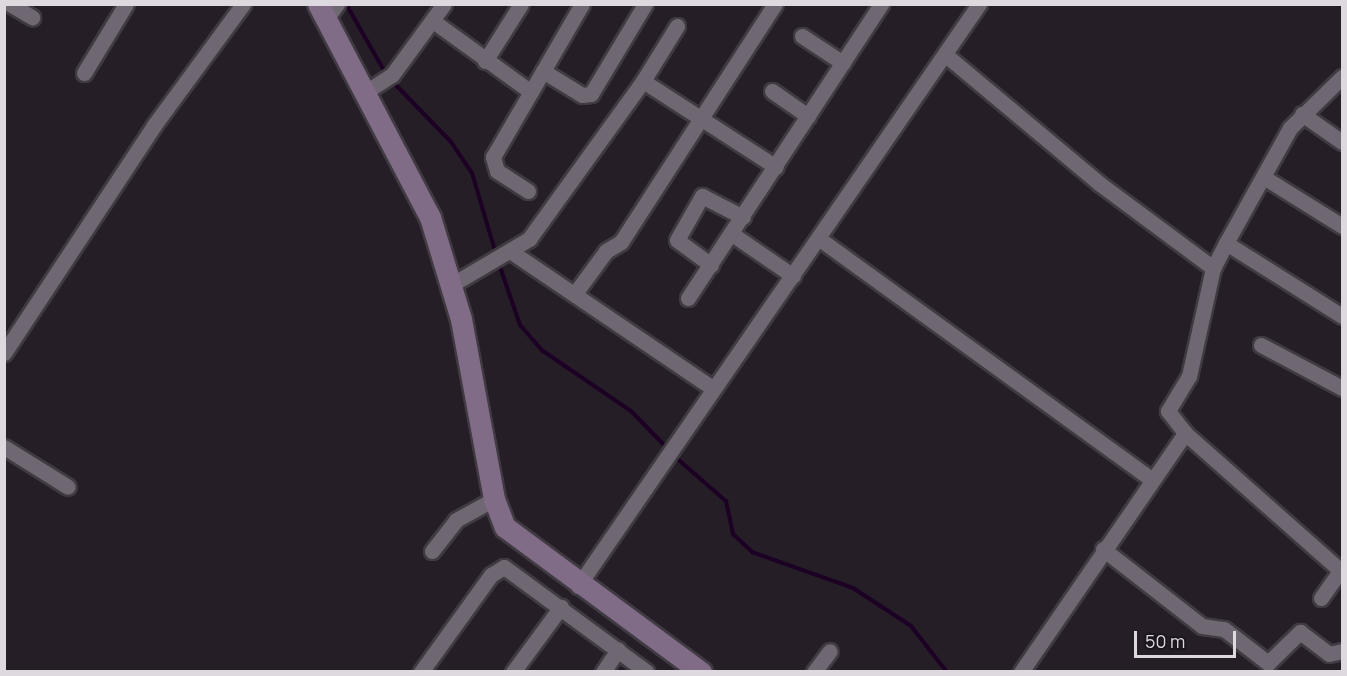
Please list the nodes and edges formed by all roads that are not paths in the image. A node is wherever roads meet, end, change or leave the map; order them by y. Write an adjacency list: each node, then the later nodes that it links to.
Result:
1 (10, 4): 12 (street)
2 (126, 4): 20 (street)
3 (243, 4): 47 (street)
4 (444, 4): 13 (street)
5 (521, 4): 17 (street)
6 (582, 4): 19 (street)
7 (645, 4): 19 (street)
8 (775, 4): 27 (street)
9 (975, 6): 16 (street)
10 (874, 7): 18 (street)
11 (329, 9): 23 (main road)
12 (32, 17)
13 (433, 21): 17 (street); 23 (street)
14 (677, 26): 22 (street)
15 (802, 36): 18 (street)
16 (947, 56): 36 (street); 40 (street)
17 (484, 61): 25 (street)
18 (843, 63): 28 (street)
19 (543, 71): 25 (street)
20 (84, 74)
21 (1342, 77): 26 (street)
22 (643, 81): 27 (street); 38 (street)
23 (370, 89): 42 (main road)
24 (772, 91): 28 (street)
25 (531, 92): 32 (street)
26 (1302, 114): 29 (street); 31 (street)
27 (704, 116): 30 (street); 43 (street)
28 (808, 116): 30 (street)
29 (1342, 142)
30 (776, 167): 33 (street)
31 (1265, 178): 34 (street); 37 (street)
32 (528, 191)
33 (743, 217): 35 (street); 39 (street)
34 (1342, 226)
35 (732, 234): 39 (street); 41 (street)
36 (821, 240): 41 (street); 52 (street)
37 (1226, 243): 40 (street); 45 (street)
38 (507, 255): 42 (street); 43 (street)
39 (711, 265): 44 (street)
40 (1213, 268): 50 (street)
41 (793, 276): 48 (street)
42 (451, 285): 54 (main road)
43 (576, 292): 48 (street)
44 (688, 298)
45 (1342, 316)
46 (1261, 345): 49 (street)
47 (4, 353)
48 (711, 387): 58 (street)
49 (1342, 388)
50 (1185, 434): 52 (street); 57 (street)
51 (4, 447): 53 (street)
52 (1152, 480): 55 (street)
53 (68, 487)
54 (494, 500): 56 (street); 58 (main road)
55 (1103, 549): 63 (street); 70 (street)
56 (432, 551)
57 (1342, 570): 59 (street)
58 (578, 586): 68 (main road)
59 (1321, 598)
60 (561, 607): 61 (street); 64 (street); 65 (street)
61 (618, 650): 66 (street); 67 (street)
62 (830, 651): 69 (street)
63 (1342, 651)
64 (421, 672)
65 (513, 672)
66 (603, 672)
67 (647, 672)
68 (701, 672)
69 (814, 672)
70 (1021, 672)

